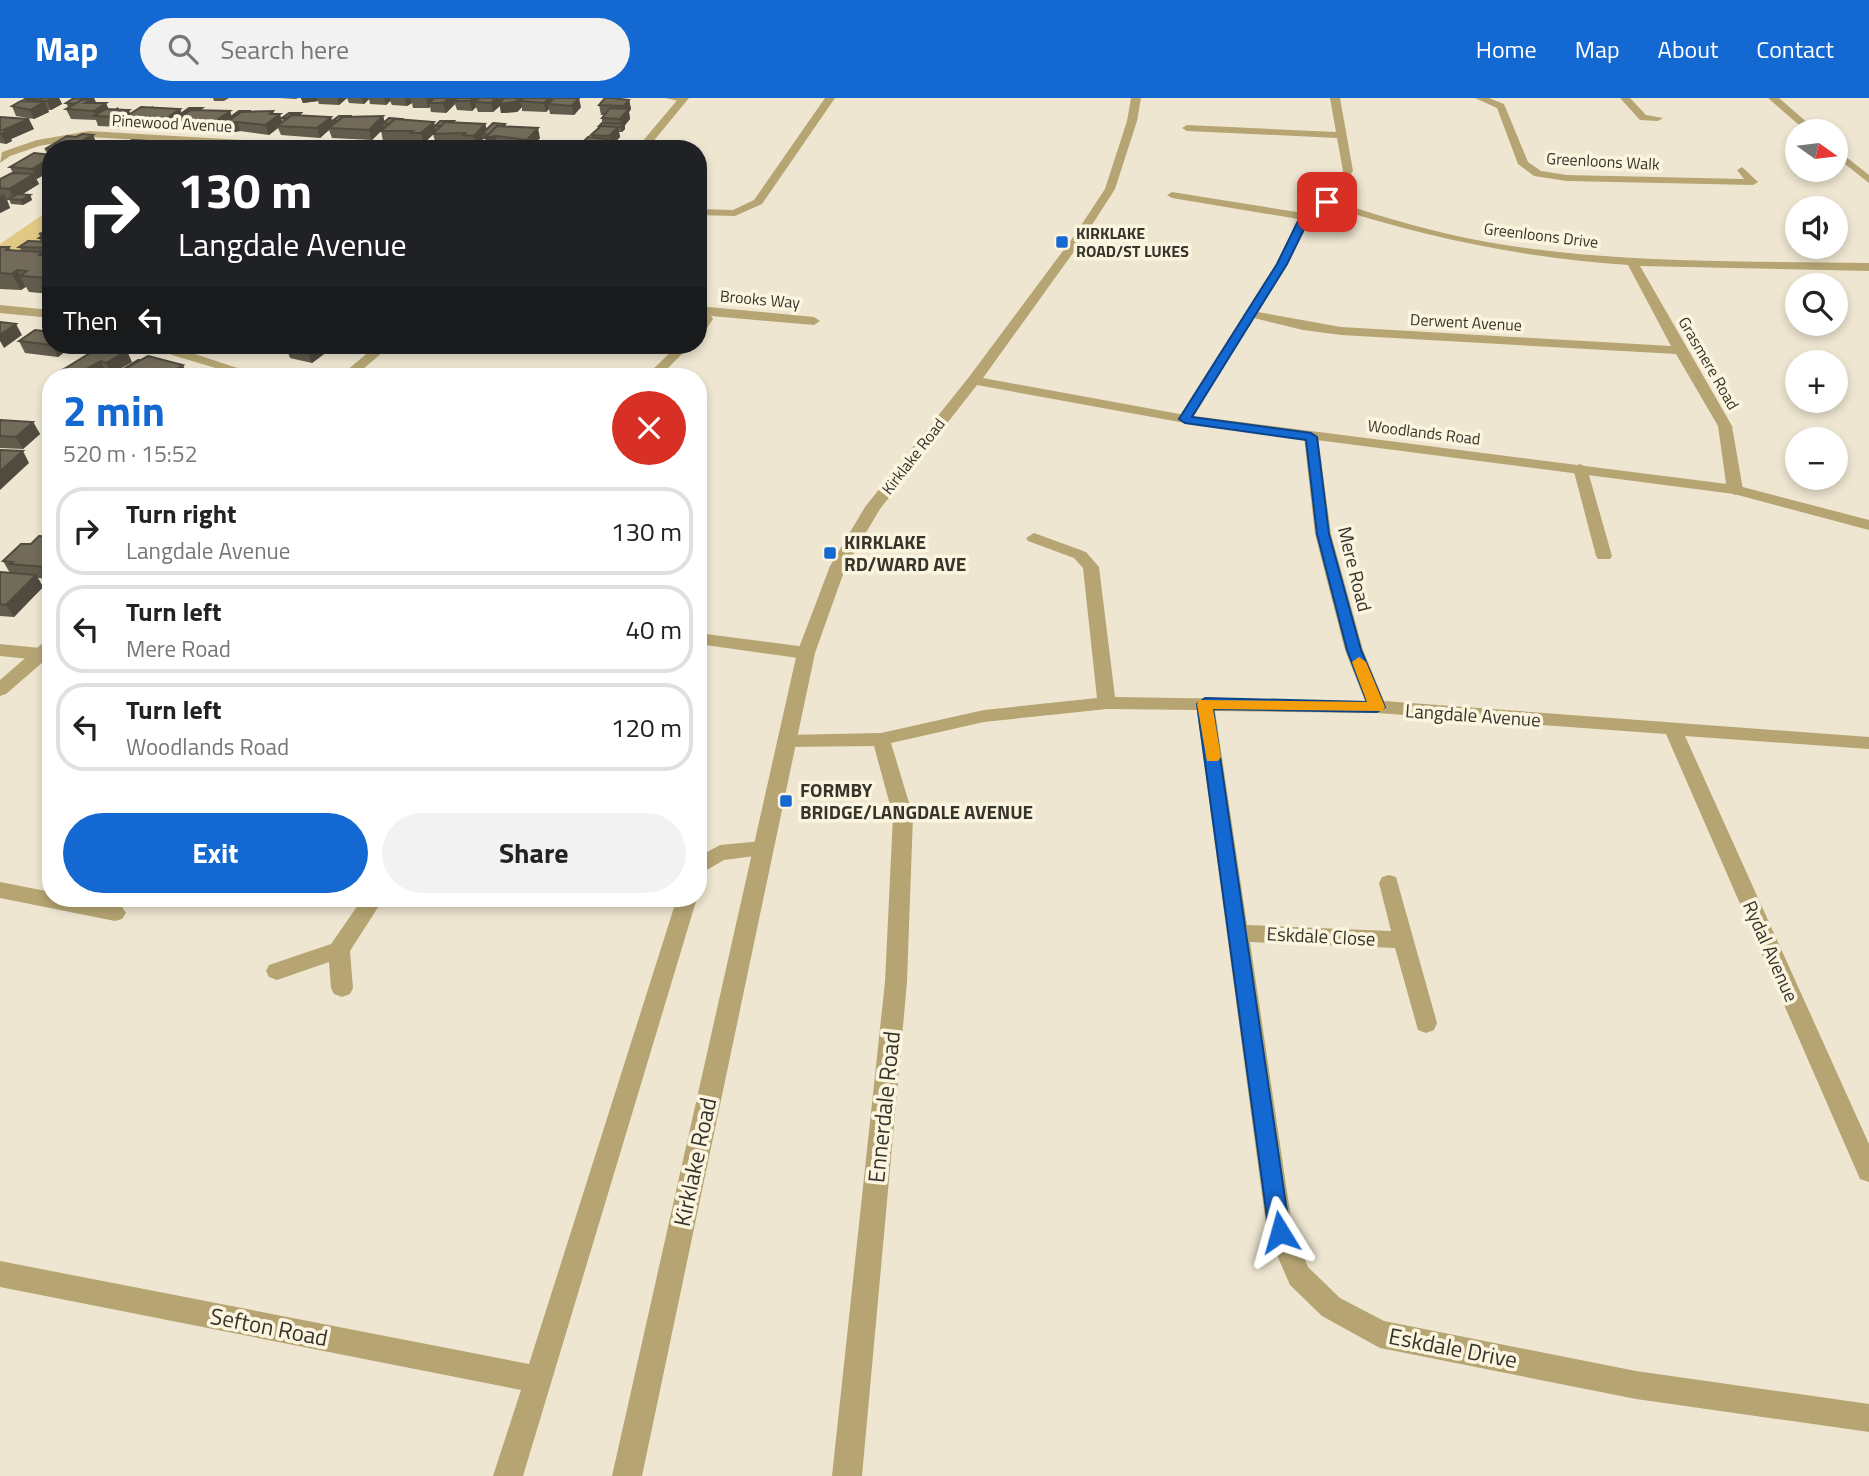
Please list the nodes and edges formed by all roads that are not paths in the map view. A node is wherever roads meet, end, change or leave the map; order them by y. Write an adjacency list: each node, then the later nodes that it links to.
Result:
1 (670, 98): 2 (street)
2 (683, 98): 15 (street)
3 (830, 98): 23 (street)
4 (1136, 98): 39 (street, Kirklake Road)
5 (1335, 98): 12 (street)
6 (1480, 98): 19 (street, Greenloons Walk)
7 (1625, 98): 9 (street)
8 (1773, 98): 10 (street)
9 (1658, 118)
10 (1798, 119)
11 (1187, 127): 12 (street)
12 (1341, 135): 22 (street)
13 (54, 140): 14 (street, Pinewood Avenue)
14 (192, 140)
15 (648, 140)
16 (42, 142): 17 (street, Pinewood Avenue)
17 (0, 160)
18 (1848, 162): 20 (street)
19 (1742, 170)
20 (1869, 180)
21 (1172, 195): 24 (street)
22 (1327, 202): 24 (street); 25 (street, Greenloons Drive)
23 (707, 212)
24 (1305, 217): 30 (street)
25 (1632, 261): 26 (street, Greenloons Drive); 32 (street, Grasmere Road)
26 (1869, 267)
27 (0, 309): 29 (street)
28 (707, 312): 31 (street, Brooks Way)
29 (42, 313)
30 (1252, 314): 32 (street, Derwent Avenue); 40 (street)
31 (814, 321)
32 (1680, 350): 43 (street, Grasmere Road)
33 (183, 354): 36 (street)
34 (374, 354): 37 (street)
35 (676, 354): 38 (street)
36 (229, 368)
37 (357, 368)
38 (661, 368)
39 (974, 380): 40 (street, Woodlands Road); 51 (street, Kirklake Road)
40 (1185, 419): 41 (street, Woodlands Road)
41 (1311, 437): 42 (street, Woodlands Road); 55 (street, Mere Road)
42 (1580, 468): 43 (street, Woodlands Road); 46 (street)
43 (1735, 490): 44 (street, Woodlands Road)
44 (1869, 525)
45 (1034, 538): 53 (street)
46 (1604, 556)
47 (707, 639): 51 (street)
48 (42, 649): 49 (street)
49 (0, 650)
50 (42, 653): 52 (street)
51 (806, 653): 58 (street, Kirklake Road)
52 (0, 690)
53 (1107, 703): 54 (street, Langdale Avenue); 57 (street, Langdale Avenue)
54 (1205, 704): 55 (street, Langdale Avenue); 69 (street, Eskdale Drive)
55 (1377, 707): 56 (street, Langdale Avenue)
56 (1673, 730): 59 (street, Langdale Avenue); 75 (street, Rydal Avenue)
57 (881, 739): 58 (street, Langdale Avenue); 81 (street, Ennerdale Road)
58 (786, 741): 60 (street, Kirklake Road)
59 (1869, 743)
60 (762, 849): 61 (street); 80 (street, Kirklake Road)
61 (707, 861)
62 (1389, 883): 70 (street, Eskdale Close)
63 (0, 890): 64 (street)
64 (42, 899)
65 (81, 907): 68 (street)
66 (368, 907): 71 (street)
67 (684, 907): 77 (street)
68 (115, 914)
69 (1238, 933): 70 (street, Eskdale Close); 78 (street, Eskdale Drive)
70 (1403, 940): 74 (street, Eskdale Close)
71 (339, 950): 72 (street); 73 (street)
72 (277, 971)
73 (342, 988)
74 (1426, 1023)
75 (1869, 1171)
76 (0, 1275): 77 (street, Sefton Road)
77 (538, 1380): 79 (street)
78 (1869, 1418)
79 (508, 1476)
80 (628, 1476)
81 (847, 1476)

